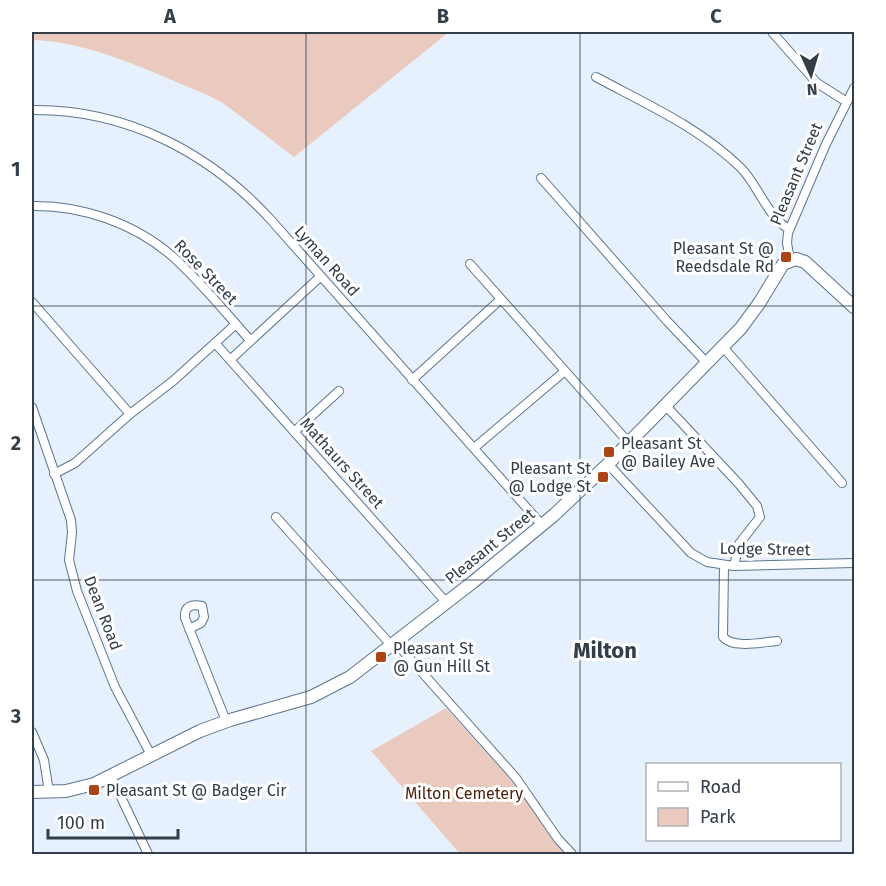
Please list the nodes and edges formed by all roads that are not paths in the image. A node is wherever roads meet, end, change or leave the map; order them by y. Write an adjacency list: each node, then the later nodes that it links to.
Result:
1 (772, 32): 4 (street)
2 (596, 77): 8 (street)
3 (855, 88): 4 (street, Pleasant Street)
4 (847, 102): 8 (street, Pleasant Street)
5 (32, 110): 11 (street, Lyman Road)
6 (542, 178): 20 (street)
7 (32, 206): 15 (street, Rose Street)
8 (789, 229): 9 (street, Pleasant Street)
9 (790, 260): 14 (street); 18 (street, Pleasant Street)
10 (470, 264): 12 (street)
11 (321, 276): 16 (street); 22 (street, Lyman Road)
12 (501, 299): 21 (street); 22 (street)
13 (32, 302): 26 (street)
14 (855, 307)
15 (236, 324): 16 (street, Rose Street); 17 (street)
16 (250, 340): 19 (street)
17 (215, 343): 19 (street, Mathaurs Street); 26 (street)
18 (723, 347): 20 (street, Pleasant Street); 32 (street)
19 (230, 360): 27 (street, Mathaurs Street)
20 (707, 363): 24 (street, Pleasant Street)
21 (565, 371): 28 (street); 29 (street)
22 (412, 380): 29 (street, Lyman Road)
23 (339, 391): 27 (street)
24 (666, 406): 28 (street, Pleasant Street); 37 (street)
25 (32, 407): 31 (street, Dean Road)
26 (130, 414): 31 (street)
27 (294, 432): 38 (street, Mathaurs Street)
28 (629, 443): 30 (street, Pleasant Street)
29 (474, 448): 34 (street, Lyman Road)
30 (608, 464): 34 (street, Pleasant Street); 36 (street, Lodge Street)
31 (54, 474): 44 (street, Dean Road)
32 (842, 483)
33 (276, 517): 41 (street)
34 (542, 525): 38 (street, Pleasant Street)
35 (855, 563): 37 (street, Lodge Street)
36 (724, 565): 37 (street, Lodge Street); 40 (street)
37 (734, 566)
38 (446, 602): 41 (street, Pleasant Street)
39 (189, 629): 42 (street)
40 (777, 641)
41 (393, 643): 42 (street, Pleasant Street); 49 (street)
42 (226, 721): 44 (street, Pleasant Street)
43 (32, 732): 47 (street)
44 (151, 755): 45 (street, Pleasant Street)
45 (111, 776): 47 (street, Pleasant Street); 48 (street)
46 (32, 792): 47 (street, Pleasant Street)
47 (49, 792)
48 (148, 855)
49 (573, 855)

